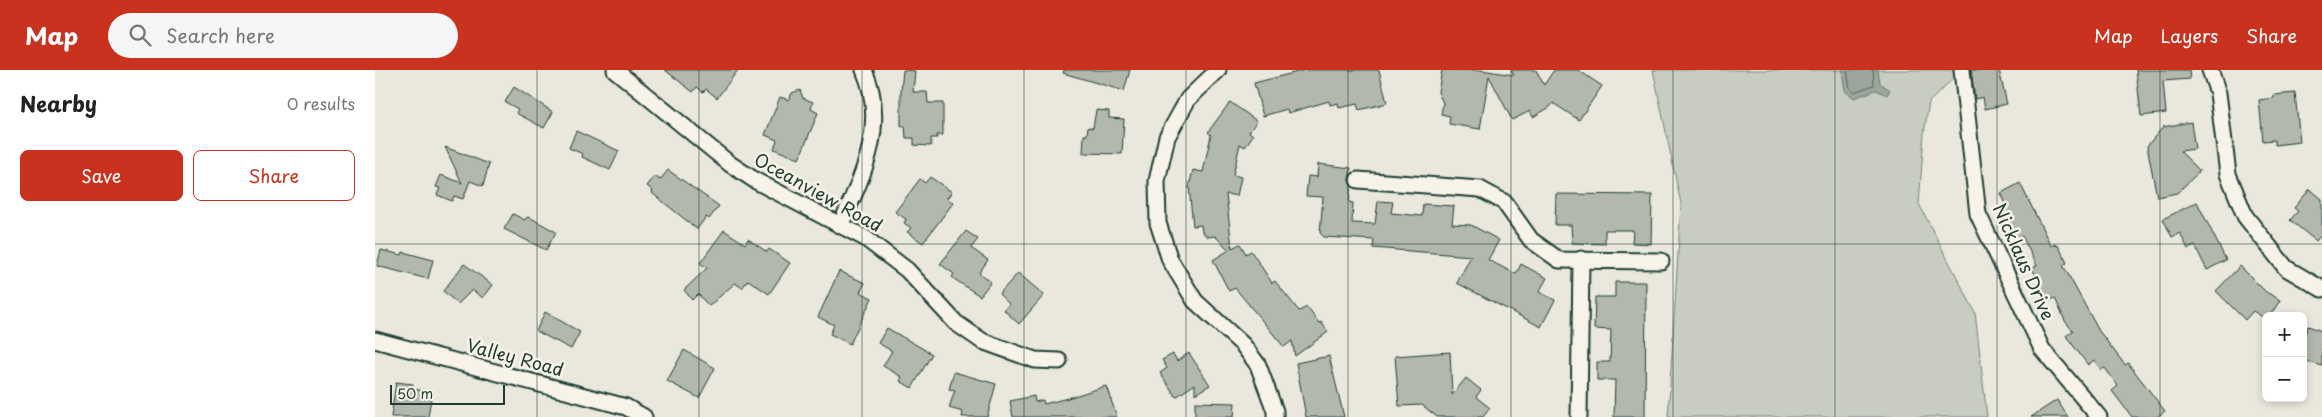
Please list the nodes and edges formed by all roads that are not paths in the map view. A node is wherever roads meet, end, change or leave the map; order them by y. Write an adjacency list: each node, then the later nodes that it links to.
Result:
1 (615, 70): 7 (street, Oceanview Road)
2 (864, 70): 7 (street)
3 (1218, 70): 14 (street)
4 (1962, 70): 16 (street, Nicklaus Drive)
5 (2211, 70): 10 (street)
6 (1358, 180): 8 (street)
7 (841, 224): 12 (street, Oceanview Road)
8 (1581, 260): 9 (street); 15 (street)
9 (1661, 261)
10 (2322, 289)
11 (375, 340): 13 (street, Valley Road)
12 (1059, 361)
13 (644, 417)
14 (1275, 417)
15 (1579, 417)
16 (2099, 417)

